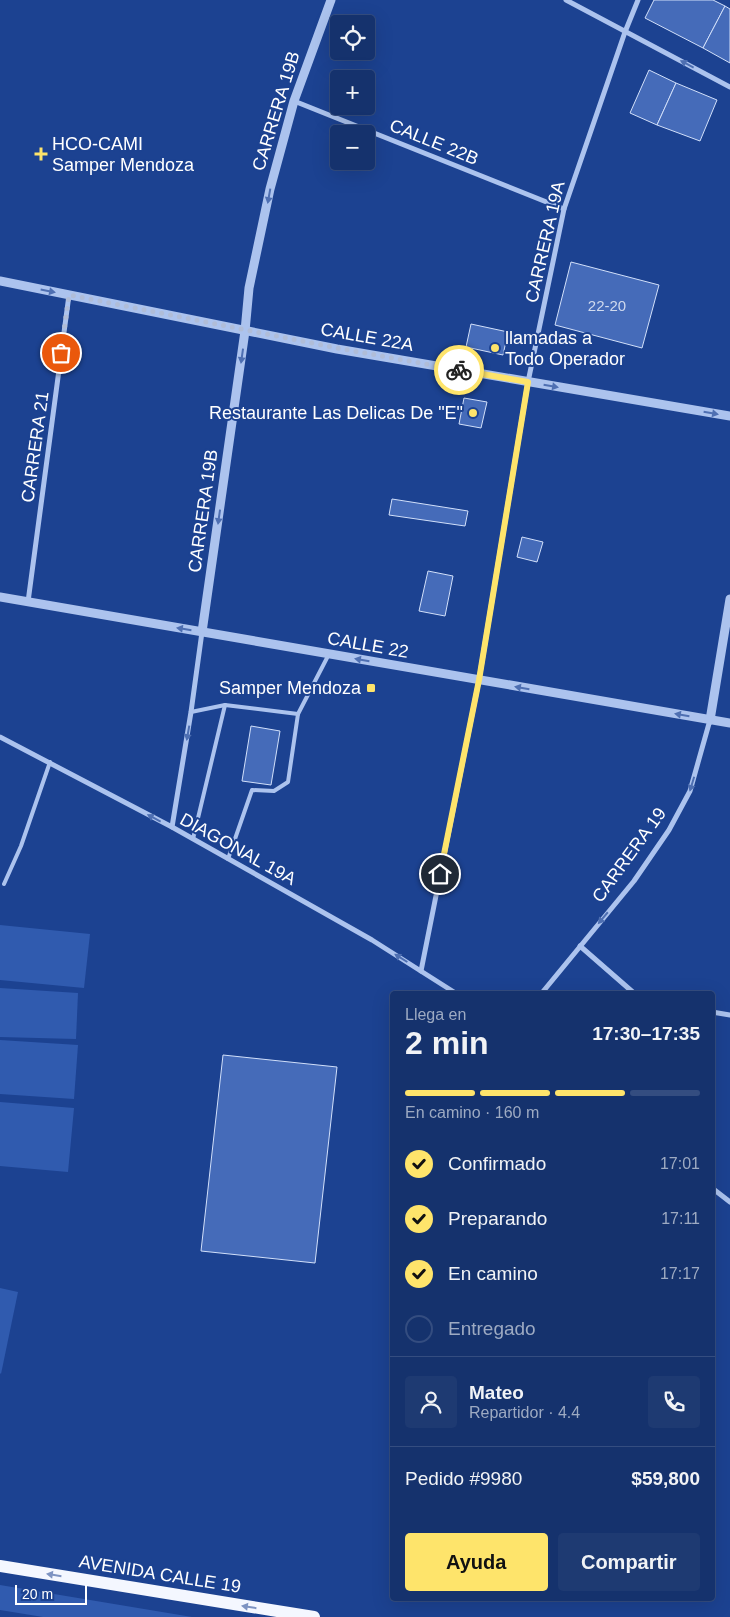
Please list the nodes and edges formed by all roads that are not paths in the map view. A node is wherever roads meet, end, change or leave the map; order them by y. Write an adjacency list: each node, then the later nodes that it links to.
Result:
1 (331, 0): 6 (street, CARRERA 19B)
2 (566, 0): 4 (street)
3 (638, 0): 4 (street, CARRERA 19A)
4 (624, 32): 5 (street, one-way to 4); 7 (street, CARRERA 19A)
5 (730, 87)
6 (294, 100): 7 (street, CALLE 22B); 10 (street, CARRERA 19B, one-way to 10)
7 (564, 210): 11 (street, CARRERA 19A)
8 (0, 281): 9 (street, CALLE 22A, one-way to 9)
9 (69, 295): 10 (street, CALLE 22A); 15 (street, CARRERA 21)
10 (245, 331): 11 (street, CALLE 22A); 16 (street, CARRERA 19B, one-way to 16)
11 (528, 382): 12 (street, CALLE 22A, one-way to 12); 18 (street, CARRERA 19A)
12 (730, 416)
13 (0, 596): 15 (street, CALLE 22)
14 (730, 599): 22 (street, CARRERA 19)
15 (28, 602): 16 (street, CALLE 22, one-way to 15)
16 (202, 632): 17 (street, CALLE 22); 20 (street, CARRERA 19B)
17 (329, 654): 18 (street, CALLE 22, one-way to 17); 21 (lane)
18 (479, 680): 22 (street, CALLE 22, one-way to 18); 31 (street, CARRERA 19A)
19 (225, 705): 20 (lane); 21 (lane); 27 (lane)
20 (191, 712): 26 (street, CARRERA 19B, one-way to 26)
21 (298, 714): 28 (lane)
22 (710, 720): 23 (street, CALLE 22); 30 (street, CARRERA 19, one-way to 30)
23 (730, 723)
24 (0, 736): 25 (street, DIAGONAL 19A)
25 (50, 762): 26 (street, DIAGONAL 19A, one-way to 25); 29 (lane)
26 (172, 827): 27 (street, DIAGONAL 19A)
27 (193, 839): 28 (street, DIAGONAL 19A)
28 (228, 860): 31 (street, DIAGONAL 19A, one-way to 28)
29 (4, 884)
30 (580, 946): 33 (street, CARRERA 19); 34 (street)
31 (421, 971): 32 (street, DIAGONAL 19A)
32 (452, 991)
33 (543, 991)
34 (632, 991)
35 (715, 1012): 36 (street)
36 (730, 1015)
37 (715, 1190): 38 (street)
38 (730, 1202)
39 (0, 1566): 40 (main road, AVENIDA CALLE 19, one-way to 39)
40 (314, 1617)

